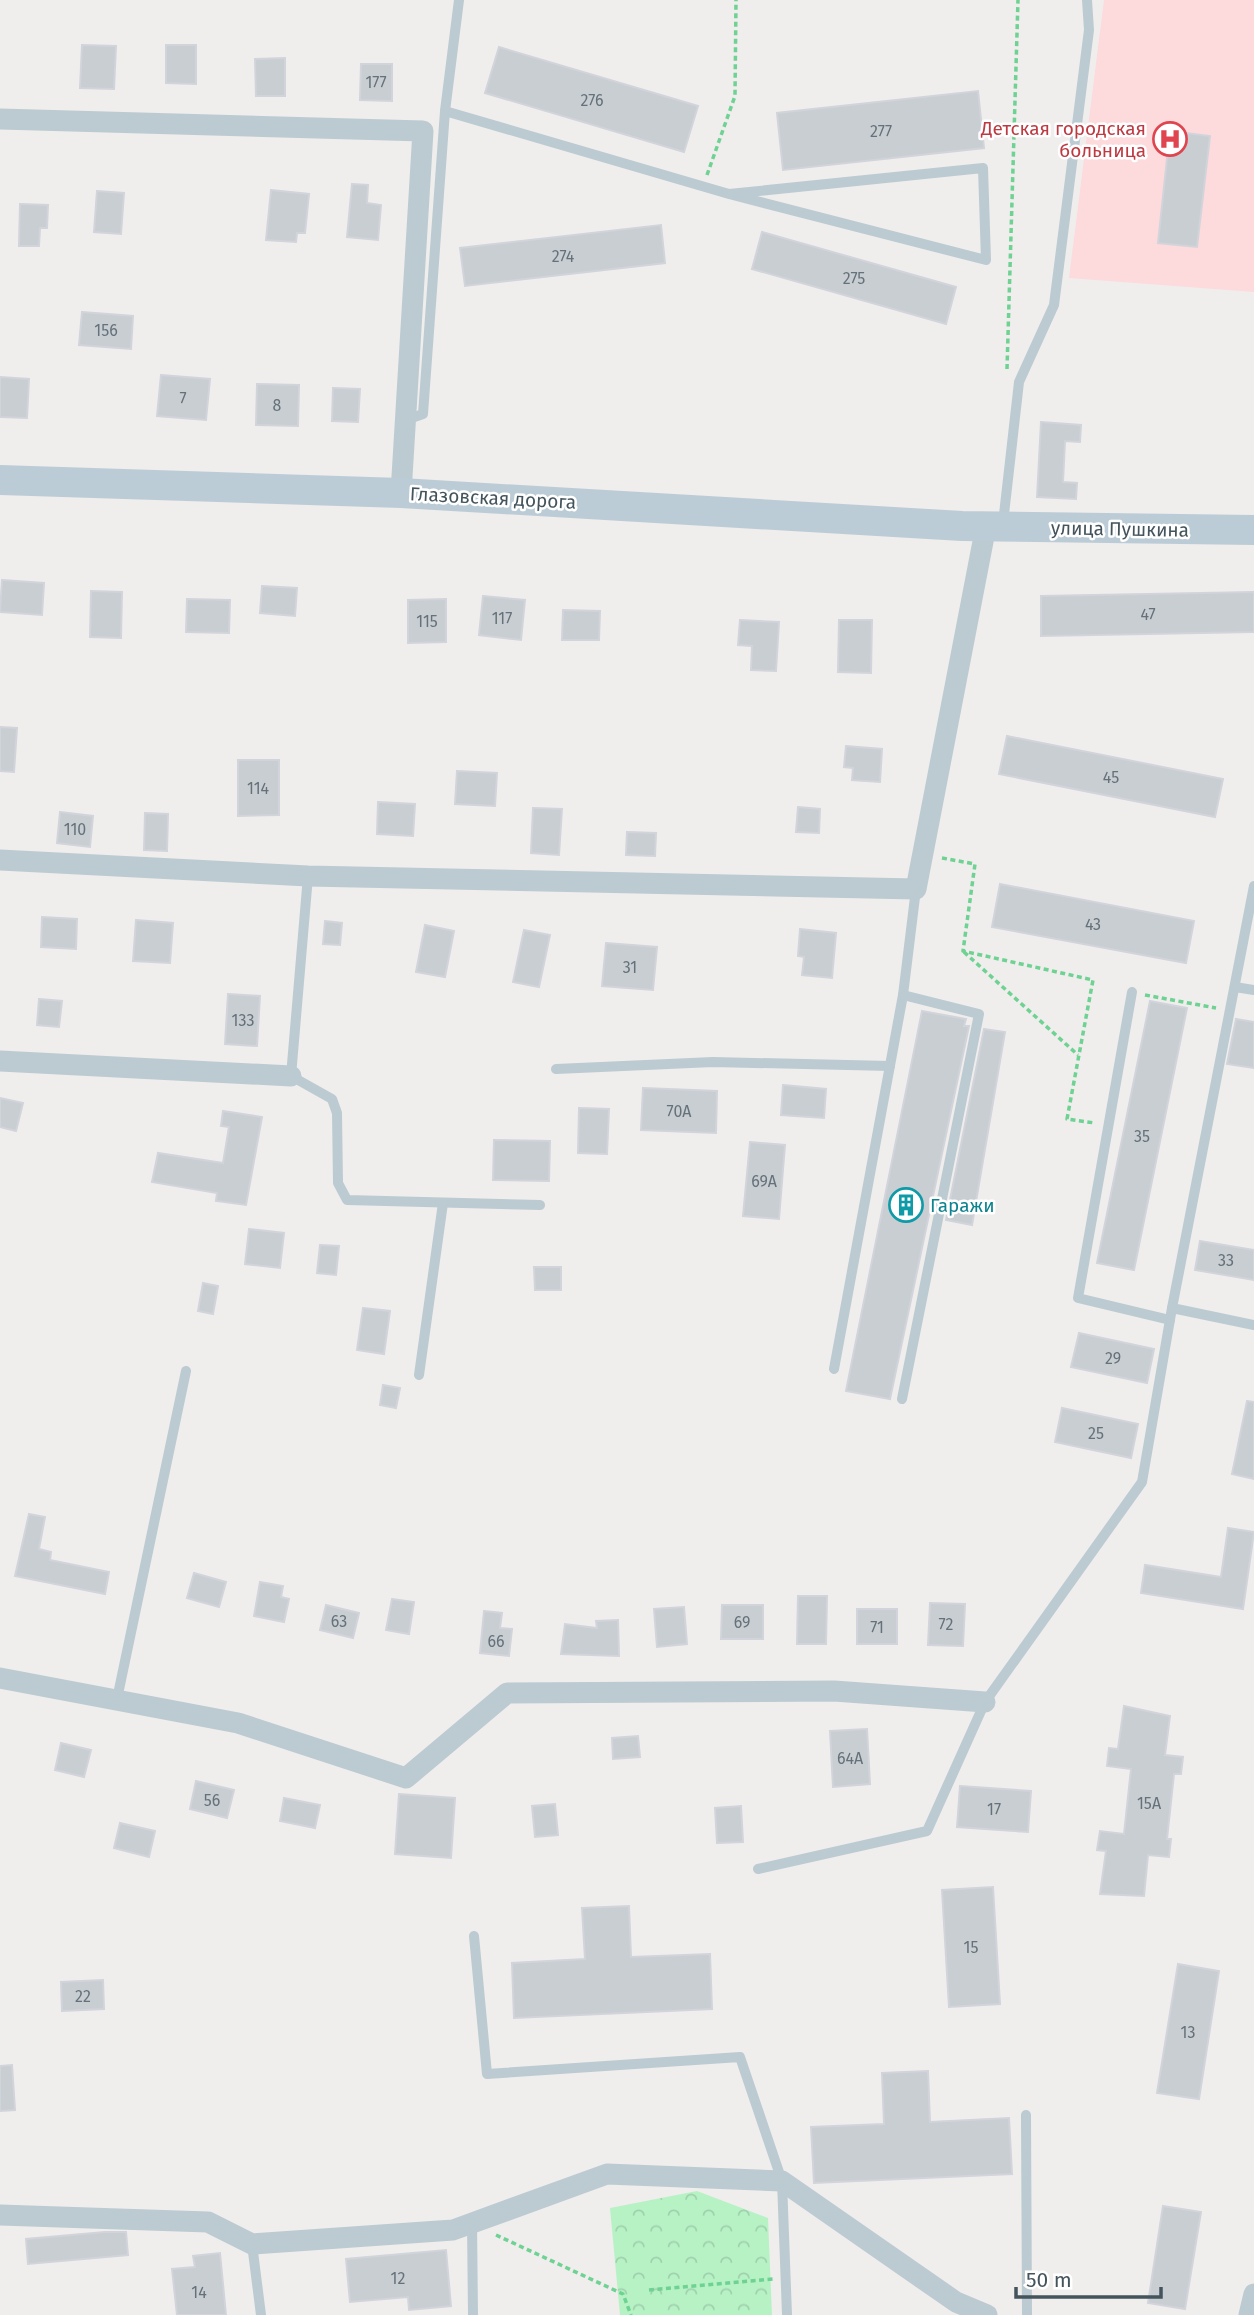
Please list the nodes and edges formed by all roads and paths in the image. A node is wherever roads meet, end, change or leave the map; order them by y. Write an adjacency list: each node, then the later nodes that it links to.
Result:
1 (459, 0): 5 (lane)
2 (736, 0): 7 (path)
3 (1018, 0): 9 (path)
4 (1087, 0): 9 (lane)
5 (445, 111): 7 (lane); 10 (lane)
6 (0, 119): 10 (street)
7 (703, 186): 8 (lane)
8 (729, 194): 8 (lane)
9 (1019, 382): 13 (lane)
10 (406, 420): 12 (street)
11 (0, 480): 12 (street, Глазовская дорога)
12 (401, 493): 13 (street, Глазовская дорога)
13 (994, 526): 14 (street, улица Пушкина); 15 (street)
14 (1254, 530)
15 (922, 855): 19 (street); 20 (path)
16 (0, 860): 17 (street)
17 (308, 876): 19 (street); 30 (lane)
18 (1254, 886): 21 (lane)
19 (916, 889): 24 (lane)
20 (963, 951): 26 (path); 26 (path)
21 (1235, 987): 22 (lane); 25 (lane)
22 (1254, 990)
23 (1132, 992): 25 (path); 31 (lane)
24 (903, 995): 28 (lane); 40 (lane)
25 (1230, 1010): 34 (lane)
26 (1079, 1056): 31 (path)
27 (0, 1061): 30 (street)
28 (890, 1066): 29 (lane); 37 (lane)
29 (556, 1069)
30 (291, 1076): 32 (lane)
31 (1109, 1126): 35 (lane)
32 (443, 1203): 33 (lane); 39 (lane)
33 (540, 1205)
34 (1172, 1308): 35 (lane); 36 (lane)
35 (1170, 1320): 43 (lane)
36 (1254, 1325)
37 (834, 1369)
38 (186, 1371): 42 (lane)
39 (419, 1375)
40 (902, 1399)
41 (0, 1678): 42 (street)
42 (117, 1699): 43 (street)
43 (985, 1702): 44 (lane)
44 (758, 1869)
45 (474, 1936): 47 (lane)
46 (1026, 2115): 59 (lane)
47 (782, 2181): 49 (street); 51 (lane); 58 (street)
48 (0, 2215): 50 (street)
49 (472, 2223): 50 (street); 55 (lane); 56 (path)
50 (252, 2244): 54 (lane)
51 (785, 2278): 52 (path); 57 (lane)
52 (649, 2291)
53 (1254, 2294): 60 (street)
54 (261, 2315)
55 (473, 2315)
56 (631, 2315)
57 (787, 2315)
58 (987, 2315)
59 (1027, 2315)
60 (1249, 2315)

